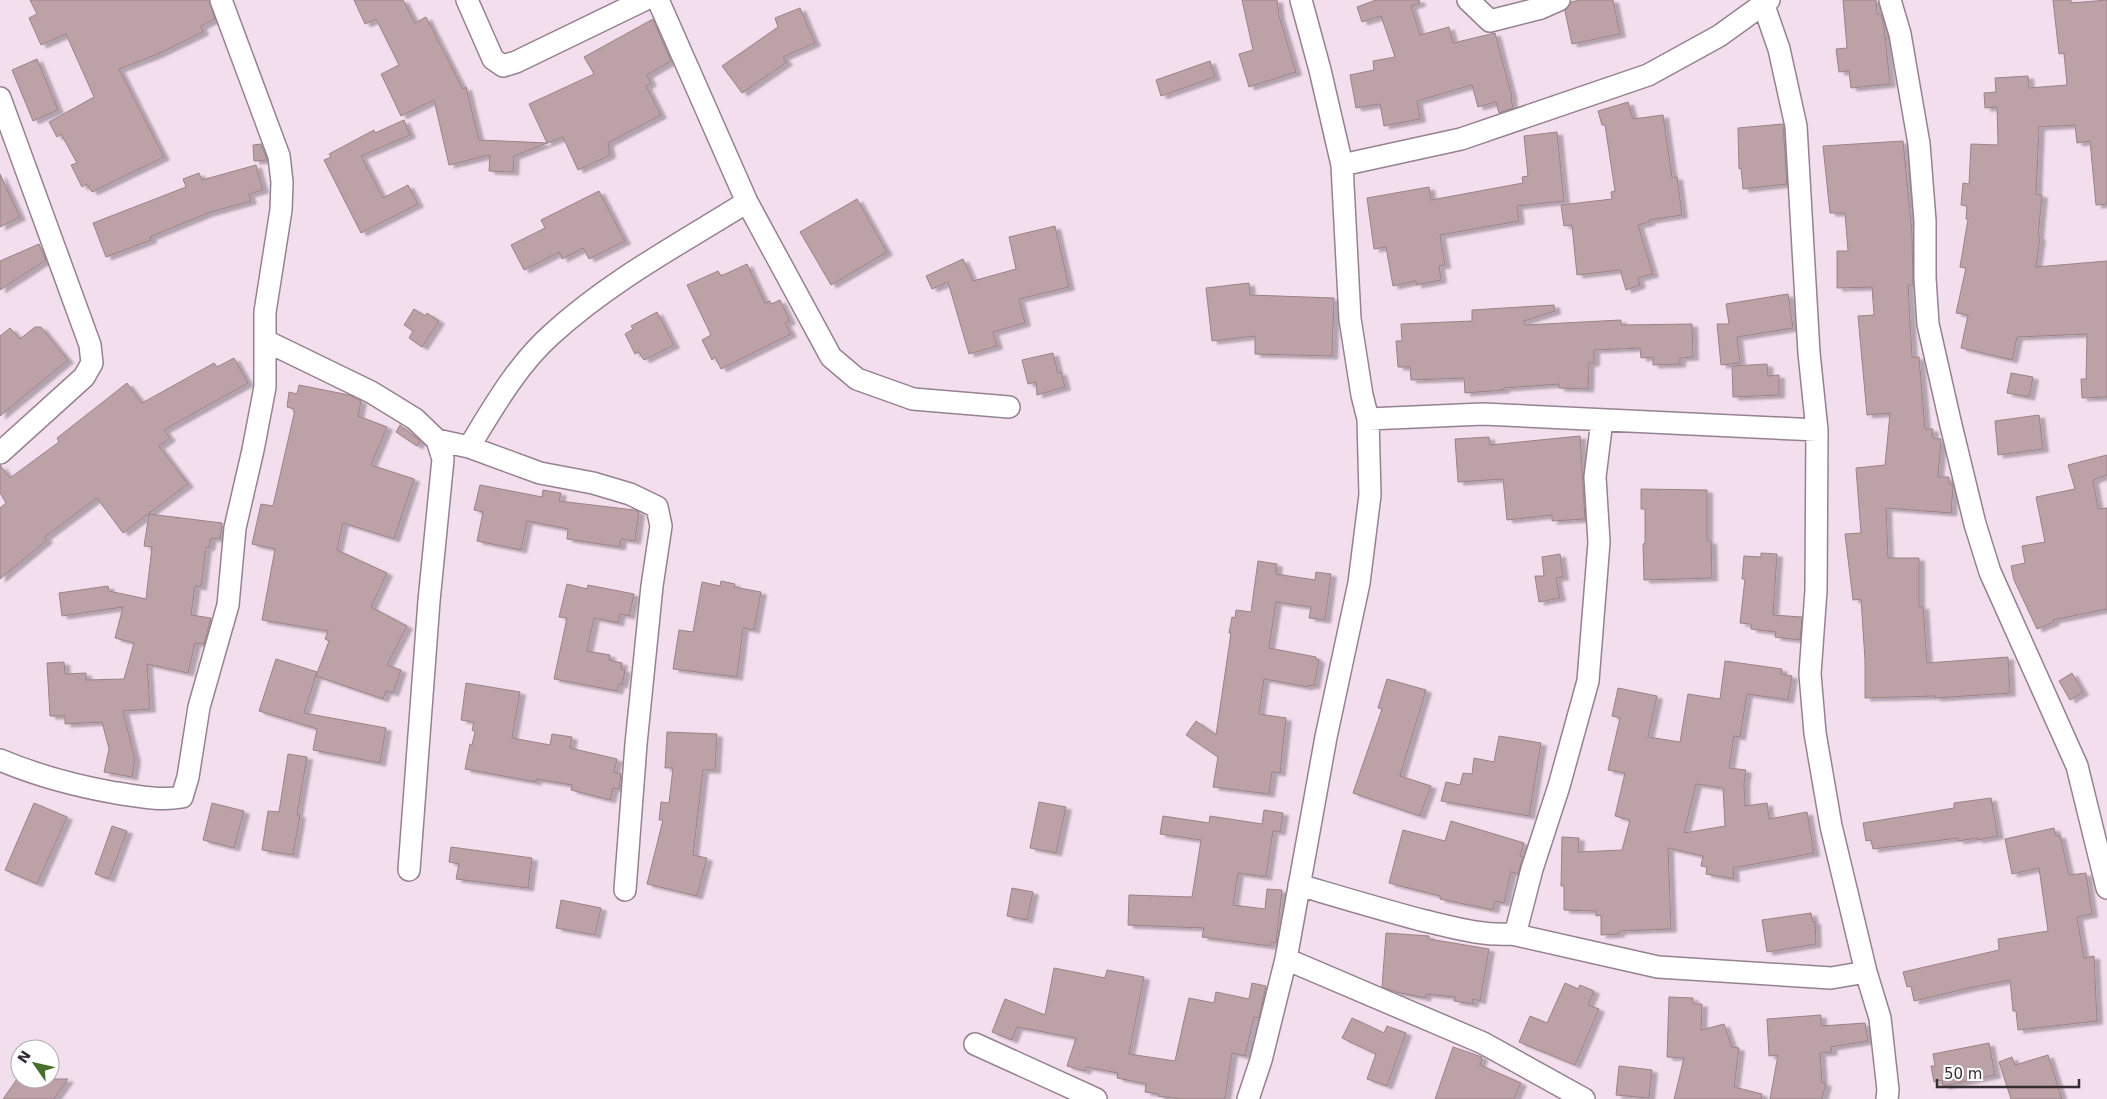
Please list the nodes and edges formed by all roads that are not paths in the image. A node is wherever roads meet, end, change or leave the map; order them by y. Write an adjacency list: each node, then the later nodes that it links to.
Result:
1 (222, 0): 13 (street)
2 (467, 0): 3 (street)
3 (644, 0)
4 (658, 0): 12 (street)
5 (1301, 0): 11 (street)
6 (1468, 0): 7 (street)
7 (1559, 0)
8 (1890, 0): 24 (street)
9 (1765, 1): 11 (street); 17 (street)
10 (1, 104): 20 (street)
11 (1342, 165): 15 (street)
12 (748, 202): 14 (street); 19 (street)
13 (266, 342): 18 (street); 21 (street)
14 (1009, 407)
15 (1368, 419): 16 (street); 23 (street)
16 (1602, 420): 17 (street); 26 (street)
17 (1817, 430): 28 (street)
18 (437, 440): 19 (street); 22 (street)
19 (469, 447): 25 (street)
20 (0, 453)
21 (0, 760)
22 (409, 870)
23 (1299, 885): 26 (street); 27 (street)
24 (2107, 888)
25 (625, 890)
26 (1512, 934): 28 (street)
27 (1286, 959): 31 (street); 32 (street)
28 (1866, 972): 33 (street)
29 (975, 1044): 30 (street)
30 (1096, 1099)
31 (1248, 1099)
32 (1584, 1099)
33 (1888, 1099)

